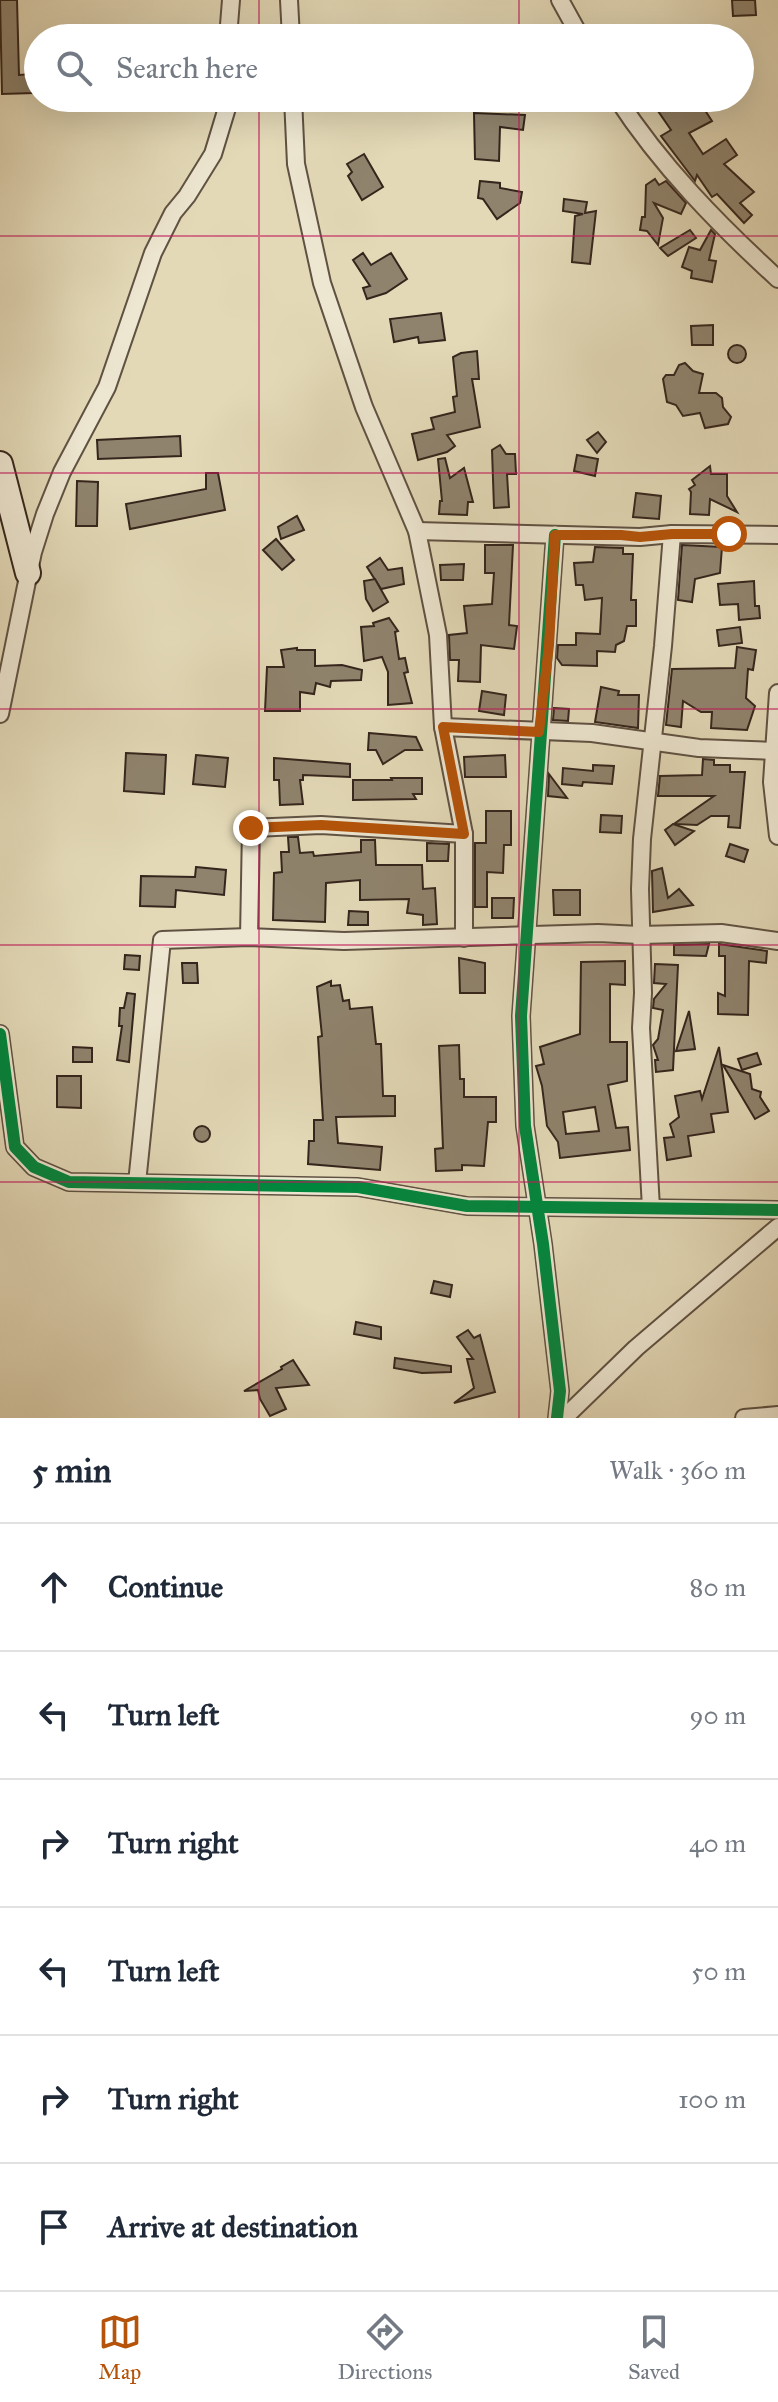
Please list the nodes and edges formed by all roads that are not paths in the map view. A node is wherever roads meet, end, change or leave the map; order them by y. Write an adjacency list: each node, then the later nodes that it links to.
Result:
1 (231, 0): 4 (street)
2 (289, 0): 5 (street)
3 (560, 0): 6 (street)
4 (229, 24)
5 (290, 24)
6 (573, 24)
7 (226, 112): 16 (street)
8 (294, 112): 12 (street)
9 (627, 112): 10 (street)
10 (778, 279)
11 (0, 464): 16 (street)
12 (417, 531): 14 (street); 19 (street)
13 (672, 534): 14 (street); 15 (street); 21 (street)
14 (555, 535): 20 (street)
15 (778, 535)
16 (28, 573): 18 (street)
17 (778, 693): 22 (street)
18 (0, 714)
19 (443, 727): 20 (street); 23 (street)
20 (539, 732): 21 (street); 25 (street)
21 (654, 742): 22 (street); 26 (street)
22 (775, 751): 24 (street)
23 (464, 834): 27 (street); 28 (street)
24 (778, 836)
25 (527, 934): 26 (street); 28 (street); 32 (street)
26 (640, 935): 29 (street); 33 (street)
27 (249, 937): 28 (street); 31 (street)
28 (464, 938)
29 (778, 941)
30 (0, 1034): 31 (street)
31 (137, 1183): 32 (street)
32 (537, 1206): 33 (street); 37 (street)
33 (651, 1208): 34 (street)
34 (778, 1210)
35 (778, 1227): 38 (street)
36 (778, 1415): 39 (street)
37 (557, 1418)
38 (564, 1418)
39 (744, 1418)

